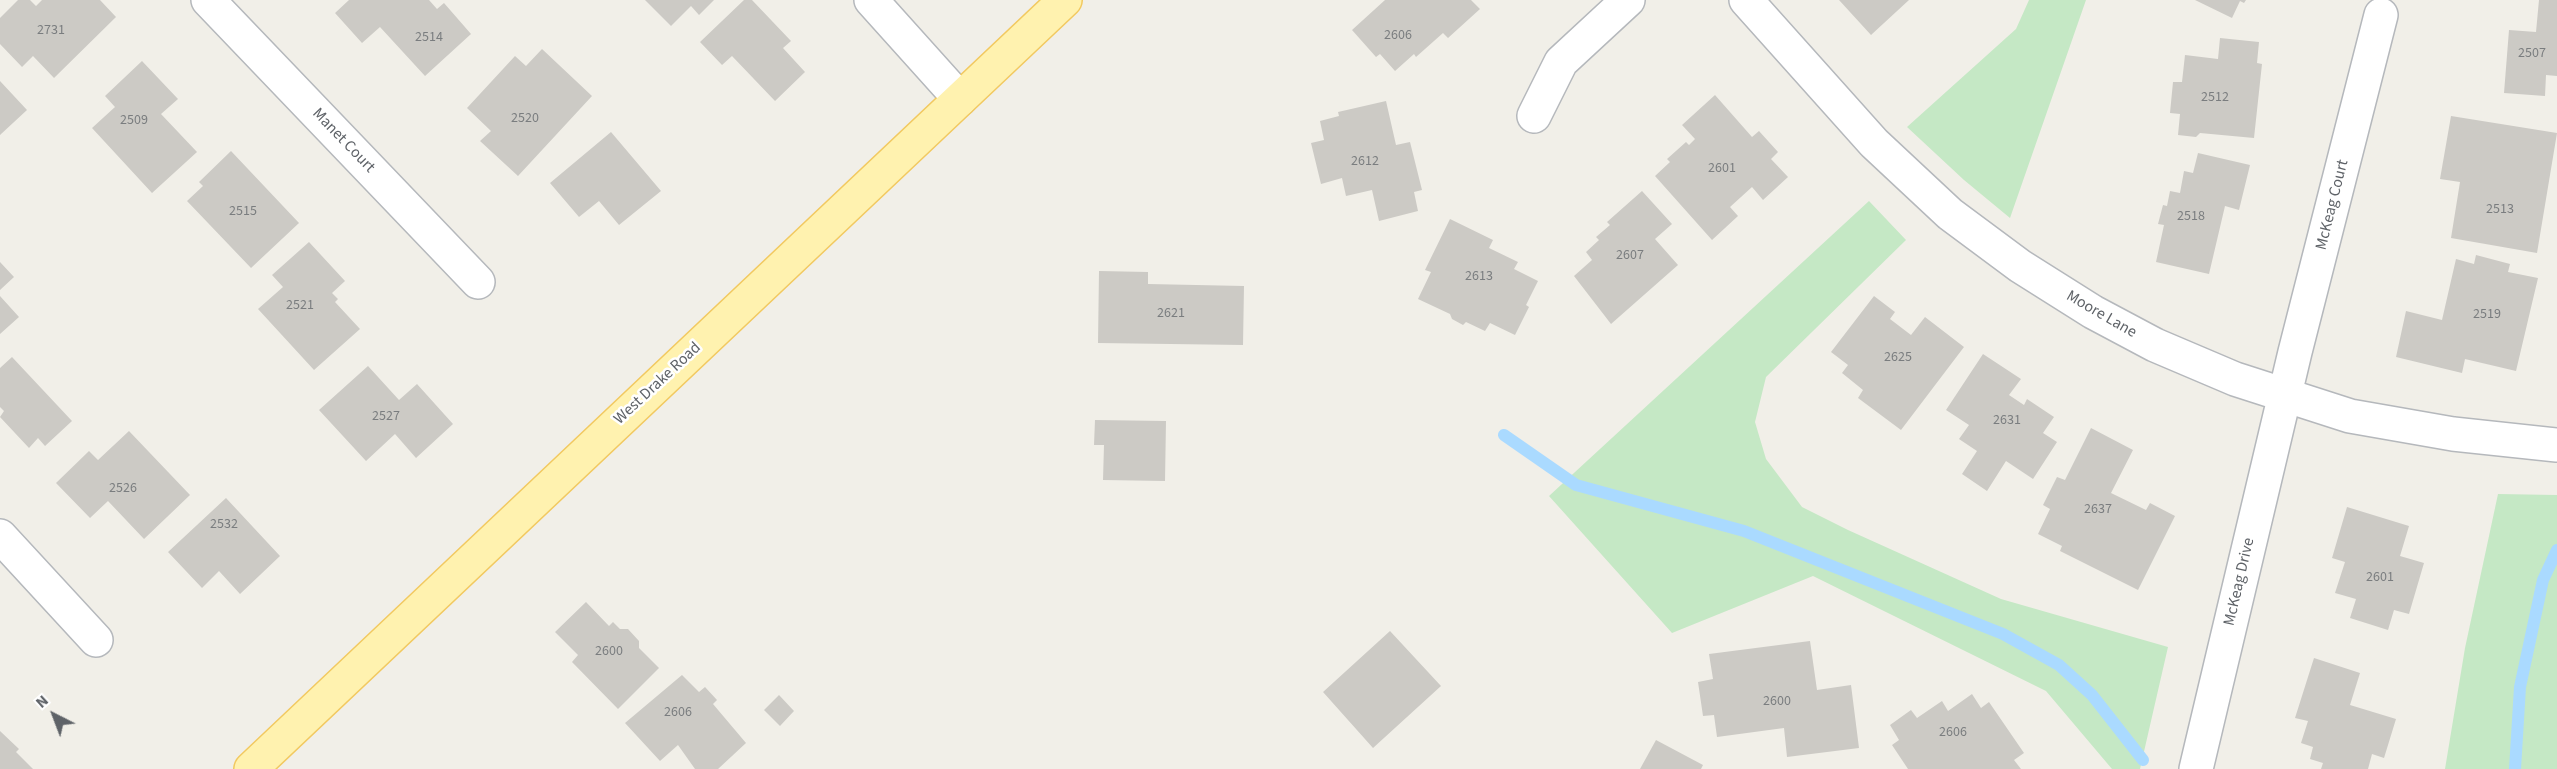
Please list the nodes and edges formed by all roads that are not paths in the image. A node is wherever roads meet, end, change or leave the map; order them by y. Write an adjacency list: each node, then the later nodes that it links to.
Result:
1 (208, 0): 9 (street, Manet Court)
2 (871, 0): 7 (street)
3 (1065, 0): 7 (main road, West Drake Road)
4 (1628, 0): 8 (street)
5 (1746, 0): 10 (street, Moore Lane)
6 (2381, 15): 10 (street, McKeag Court)
7 (960, 99): 14 (main road, West Drake Road)
8 (1534, 116)
9 (478, 282)
10 (2285, 396): 11 (street, Moore Lane); 15 (street, McKeag Drive)
11 (2555, 444)
12 (0, 536): 13 (street)
13 (96, 640)
14 (251, 769)
15 (2196, 769)

